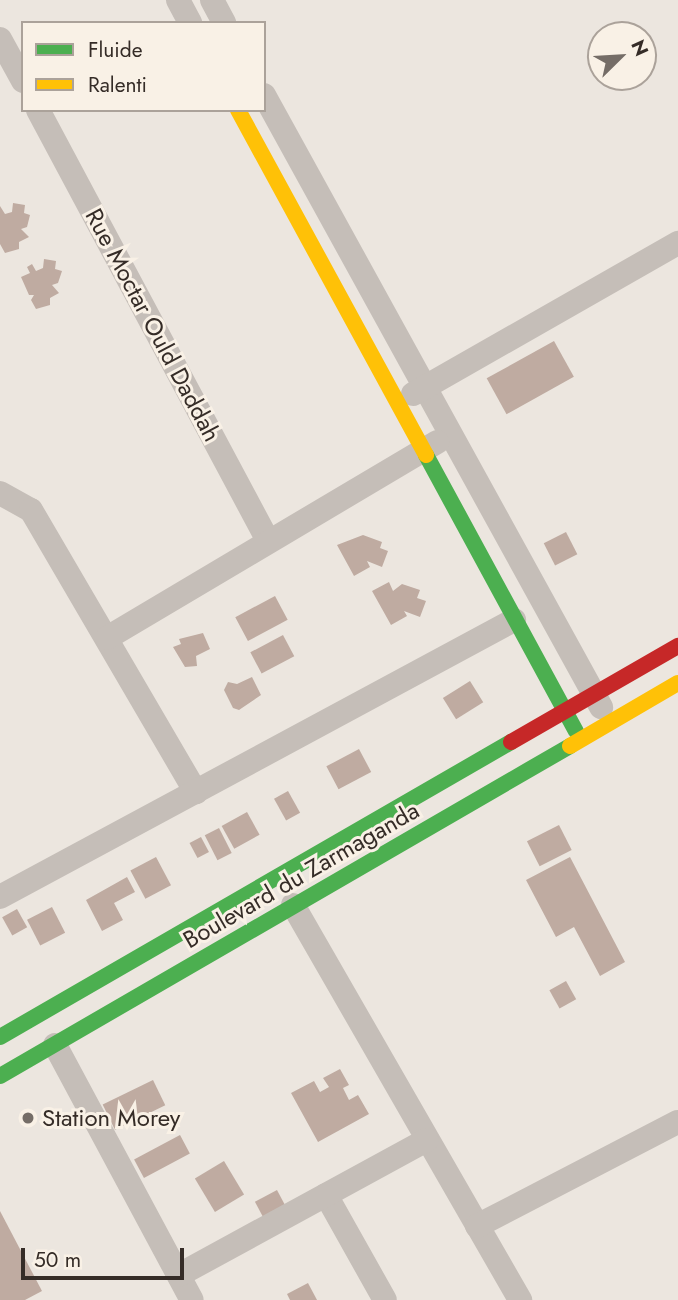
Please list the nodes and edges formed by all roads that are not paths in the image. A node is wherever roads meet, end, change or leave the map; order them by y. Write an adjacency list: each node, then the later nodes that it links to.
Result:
1 (178, 0): 3 (street)
2 (212, 0): 4 (street)
3 (189, 21)
4 (223, 21)
5 (0, 38): 6 (street)
6 (21, 77)
7 (266, 99): 11 (street)
8 (39, 112): 16 (street, Rue Moctar Ould Daddah)
9 (238, 112): 12 (main road)
10 (678, 243): 11 (street)
11 (426, 387): 12 (street); 13 (street)
12 (397, 403): 14 (main road)
13 (451, 434): 14 (street); 21 (street)
14 (423, 451): 16 (street); 17 (main road)
15 (0, 493): 18 (street)
16 (268, 541): 18 (street)
17 (514, 620): 22 (main road); 25 (street)
18 (107, 638): 25 (street)
19 (678, 646): 21 (main road, Boulevard du Zarmaganda)
20 (678, 683): 23 (main road, Boulevard du Zarmaganda)
21 (594, 696): 22 (main road, Boulevard du Zarmaganda); 23 (street)
22 (565, 713): 24 (main road); 28 (main road, Boulevard du Zarmaganda)
23 (618, 718): 24 (main road, Boulevard du Zarmaganda)
24 (581, 740): 27 (main road, Boulevard du Zarmaganda)
25 (196, 792): 26 (street)
26 (0, 897)
27 (293, 905): 29 (main road, Boulevard du Zarmaganda); 32 (street)
28 (0, 1037)
29 (55, 1045): 30 (main road, Boulevard du Zarmaganda); 35 (street)
30 (0, 1076)
31 (678, 1122): 34 (street)
32 (427, 1140): 33 (street); 34 (street)
33 (326, 1195): 35 (street); 37 (street)
34 (477, 1227): 38 (street)
35 (179, 1275): 36 (street)
36 (192, 1300)
37 (385, 1300)
38 (520, 1300)

